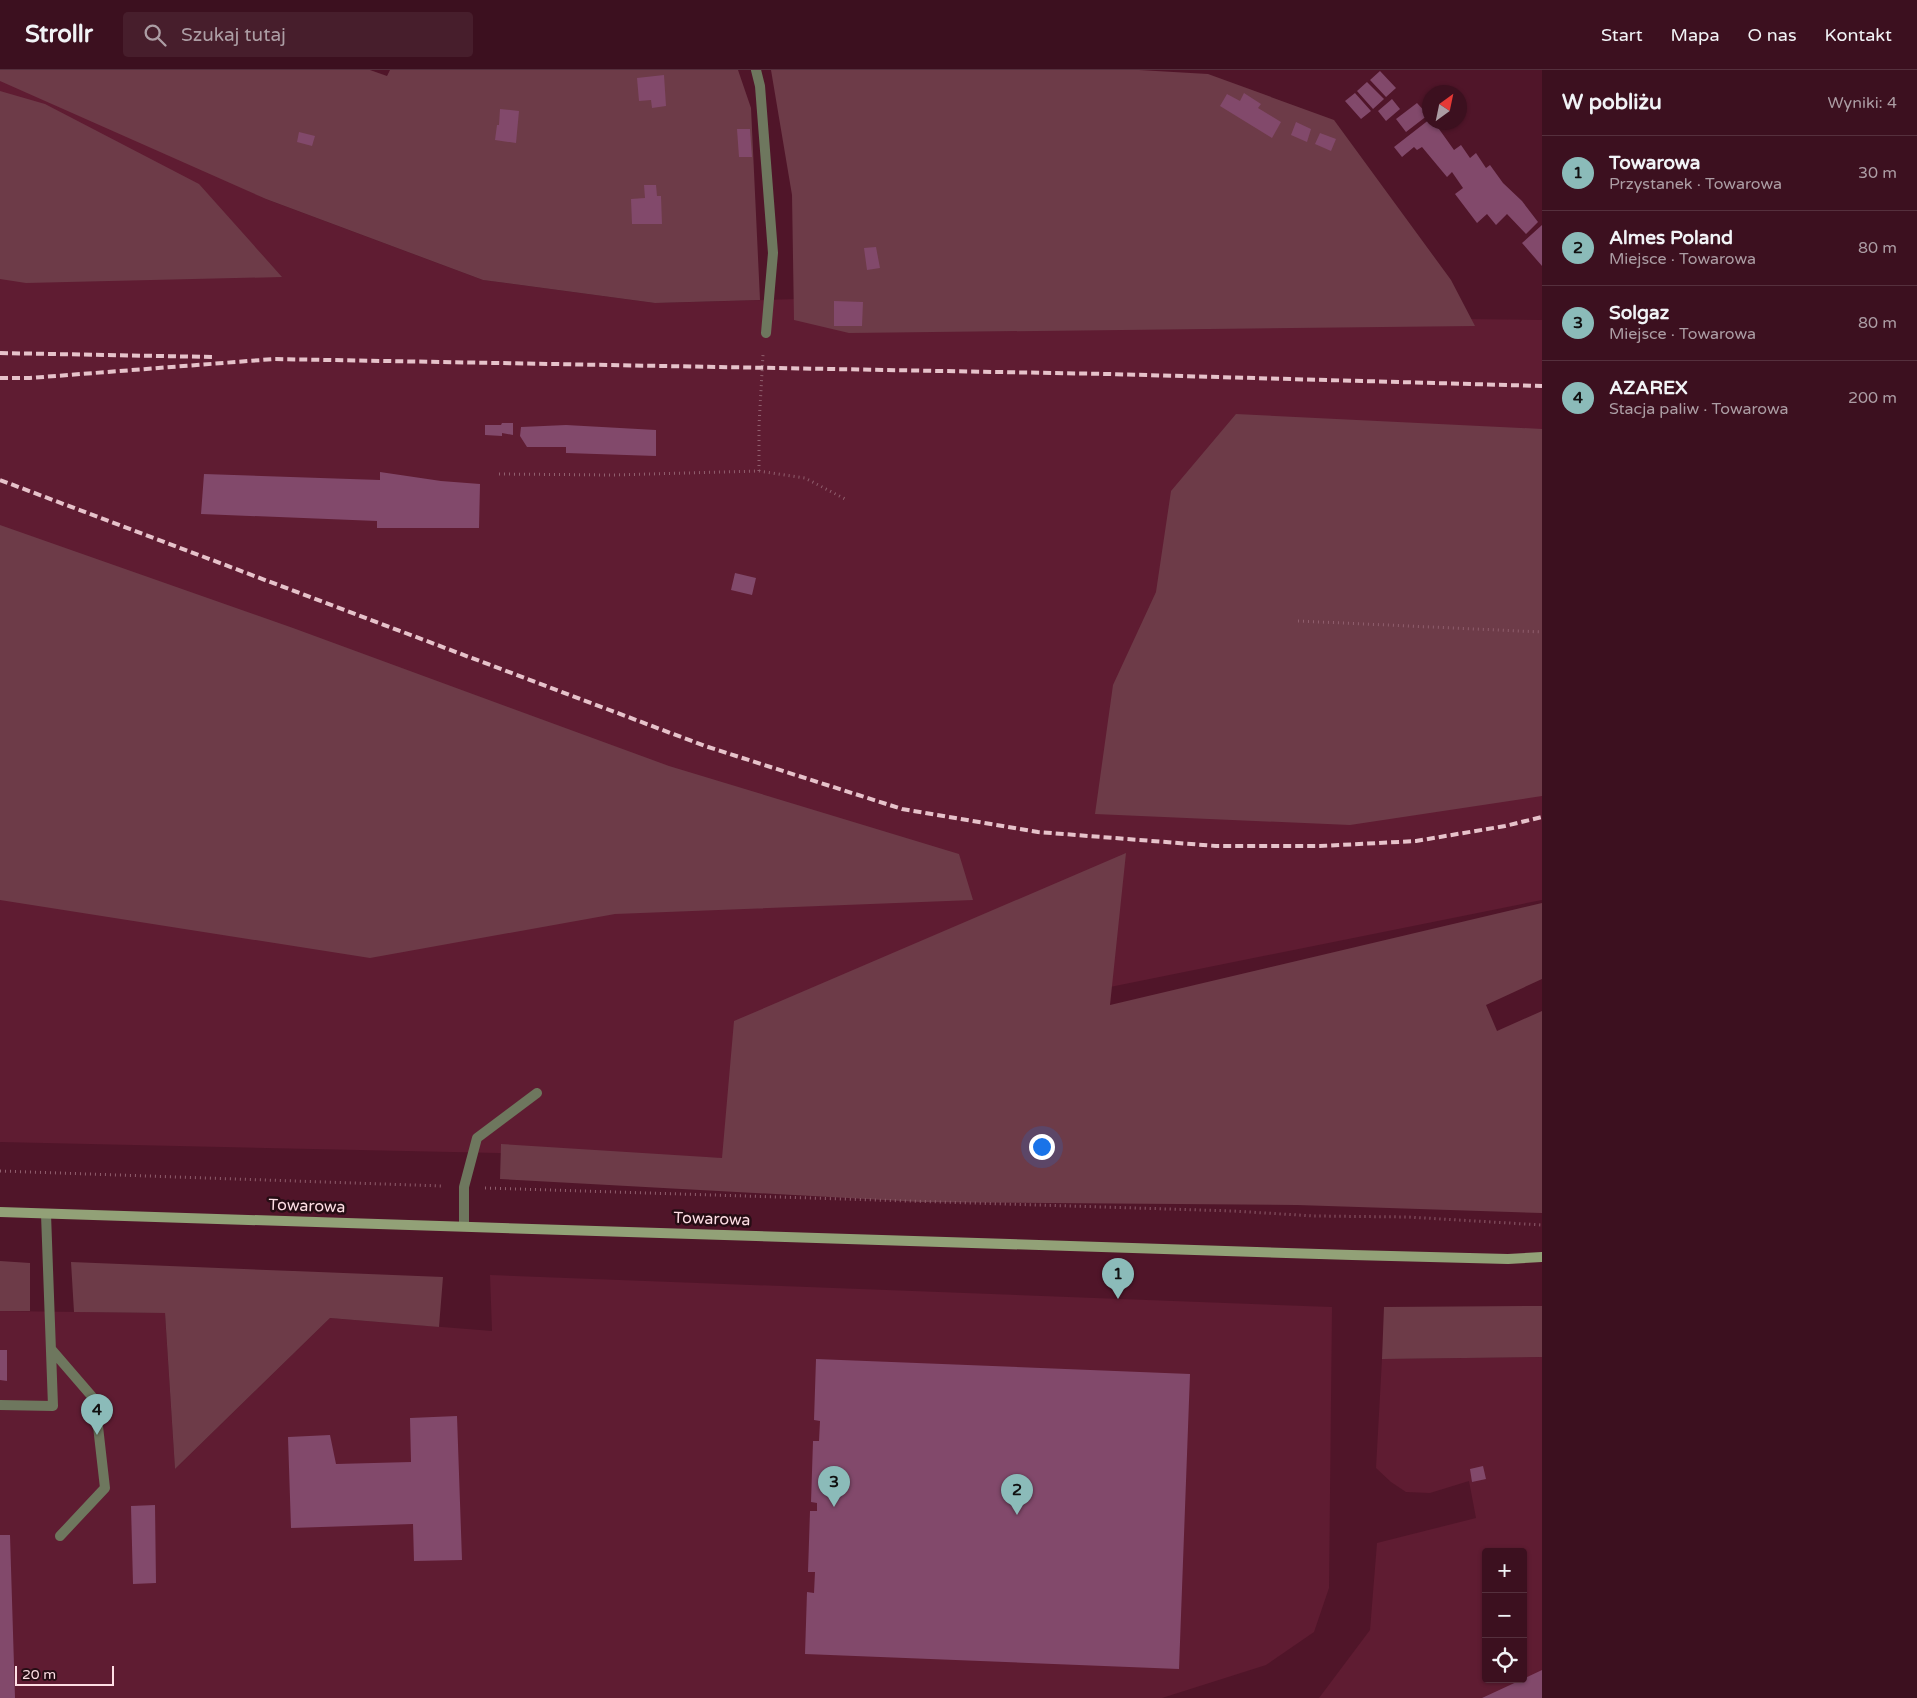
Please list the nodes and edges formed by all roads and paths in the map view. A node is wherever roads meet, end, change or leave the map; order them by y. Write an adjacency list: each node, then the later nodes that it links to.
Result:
1 (756, 70): 2 (lane)
2 (766, 333): 3 (path)
3 (758, 472): 4 (path); 5 (path)
4 (499, 474)
5 (847, 500)
6 (1298, 621): 7 (path)
7 (1542, 632)
8 (537, 1093): 10 (lane)
9 (0, 1171): 10 (path)
10 (464, 1187): 13 (path); 14 (lane)
11 (0, 1212): 12 (main road, Towarowa)
12 (46, 1214): 14 (main road, Towarowa); 16 (lane)
13 (1542, 1225)
14 (464, 1226): 15 (main road, Towarowa)
15 (1542, 1258)
16 (51, 1349): 17 (lane); 18 (lane)
17 (0, 1405)
18 (60, 1536)

